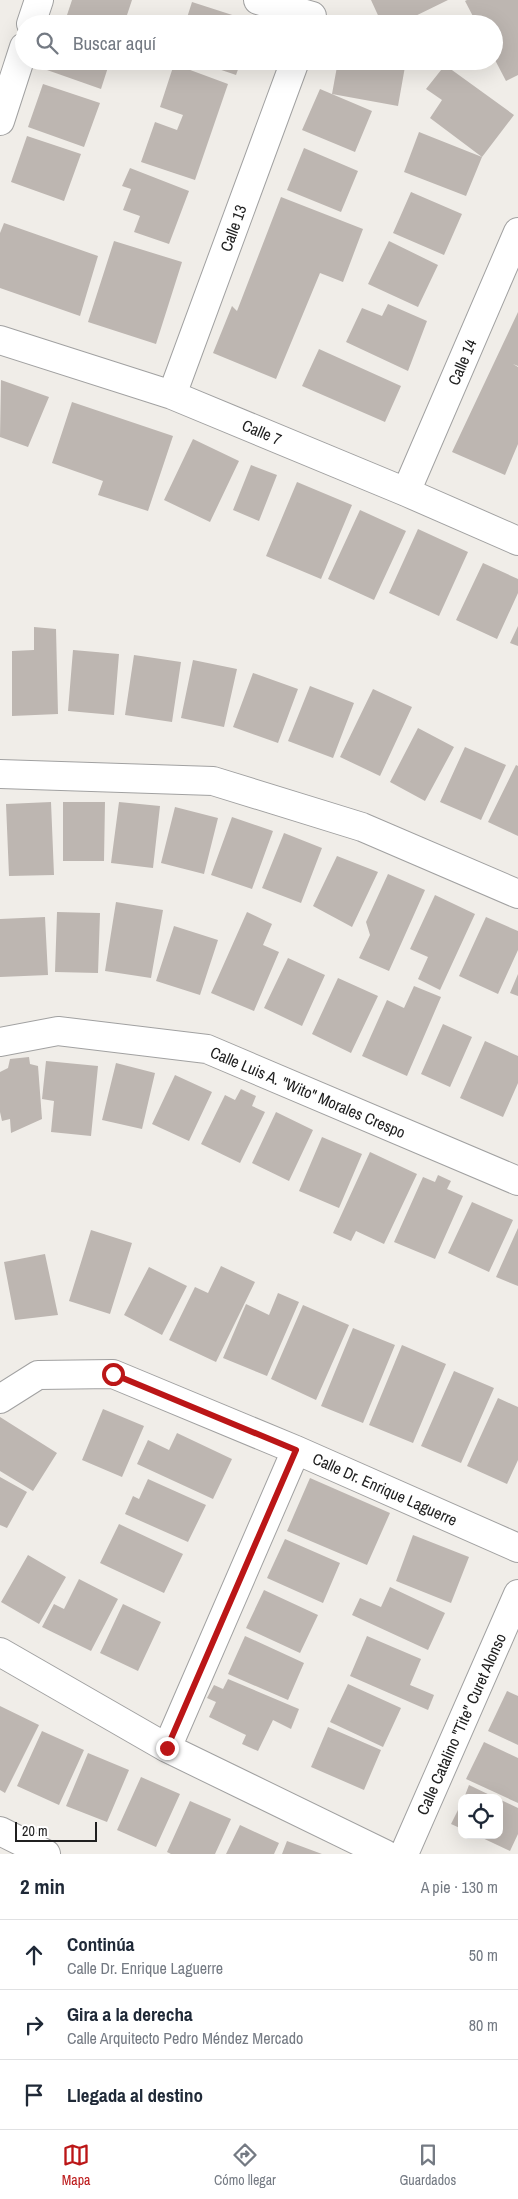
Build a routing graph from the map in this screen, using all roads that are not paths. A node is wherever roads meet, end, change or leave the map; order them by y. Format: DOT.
graph roads {
  1 [pos="39,0"];
  2 [pos="258,0"];
  3 [pos="34,15"];
  4 [pos="309,15"];
  5 [pos="17,70"];
  6 [pos="292,70"];
  7 [pos="0,121"];
  8 [pos="518,232"];
  9 [pos="0,340"];
  10 [pos="172,395"];
  11 [pos="406,492"];
  12 [pos="518,541"];
  13 [pos="0,774"];
  14 [pos="518,894"];
  15 [pos="0,1042"];
  16 [pos="518,1181"];
  17 [pos="0,1400"];
  18 [pos="296,1450"];
  19 [pos="518,1548"];
  20 [pos="518,1594"];
  21 [pos="0,1652"];
  22 [pos="167,1748"];
  23 [pos="0,1831"];
  24 [pos="46,1854"];
  25 [pos="385,1854"];
  26 [pos="404,1854"];
  1 -- 3 [label="street"];
  2 -- 4 [label="street"];
  5 -- 7 [label="street"];
  6 -- 10 [label="street, Calle 13"];
  8 -- 11 [label="street, Calle 14"];
  9 -- 10 [label="street, Calle 7"];
  10 -- 11 [label="street, Calle 7"];
  11 -- 12 [label="street, Calle 7"];
  13 -- 14 [label="street"];
  15 -- 16 [label="street, Calle Luis A. \"Wito\" Morales Crespo"];
  17 -- 18 [label="street, Calle Dr. Enrique Laguerre"];
  18 -- 19 [label="street, Calle Dr. Enrique Laguerre"];
  18 -- 22 [label="street"];
  20 -- 26 [label="street, Calle Catalino \"Tite\" Curet Alonso"];
  21 -- 22 [label="street"];
  22 -- 25 [label="street"];
  23 -- 24 [label="street"];
}
